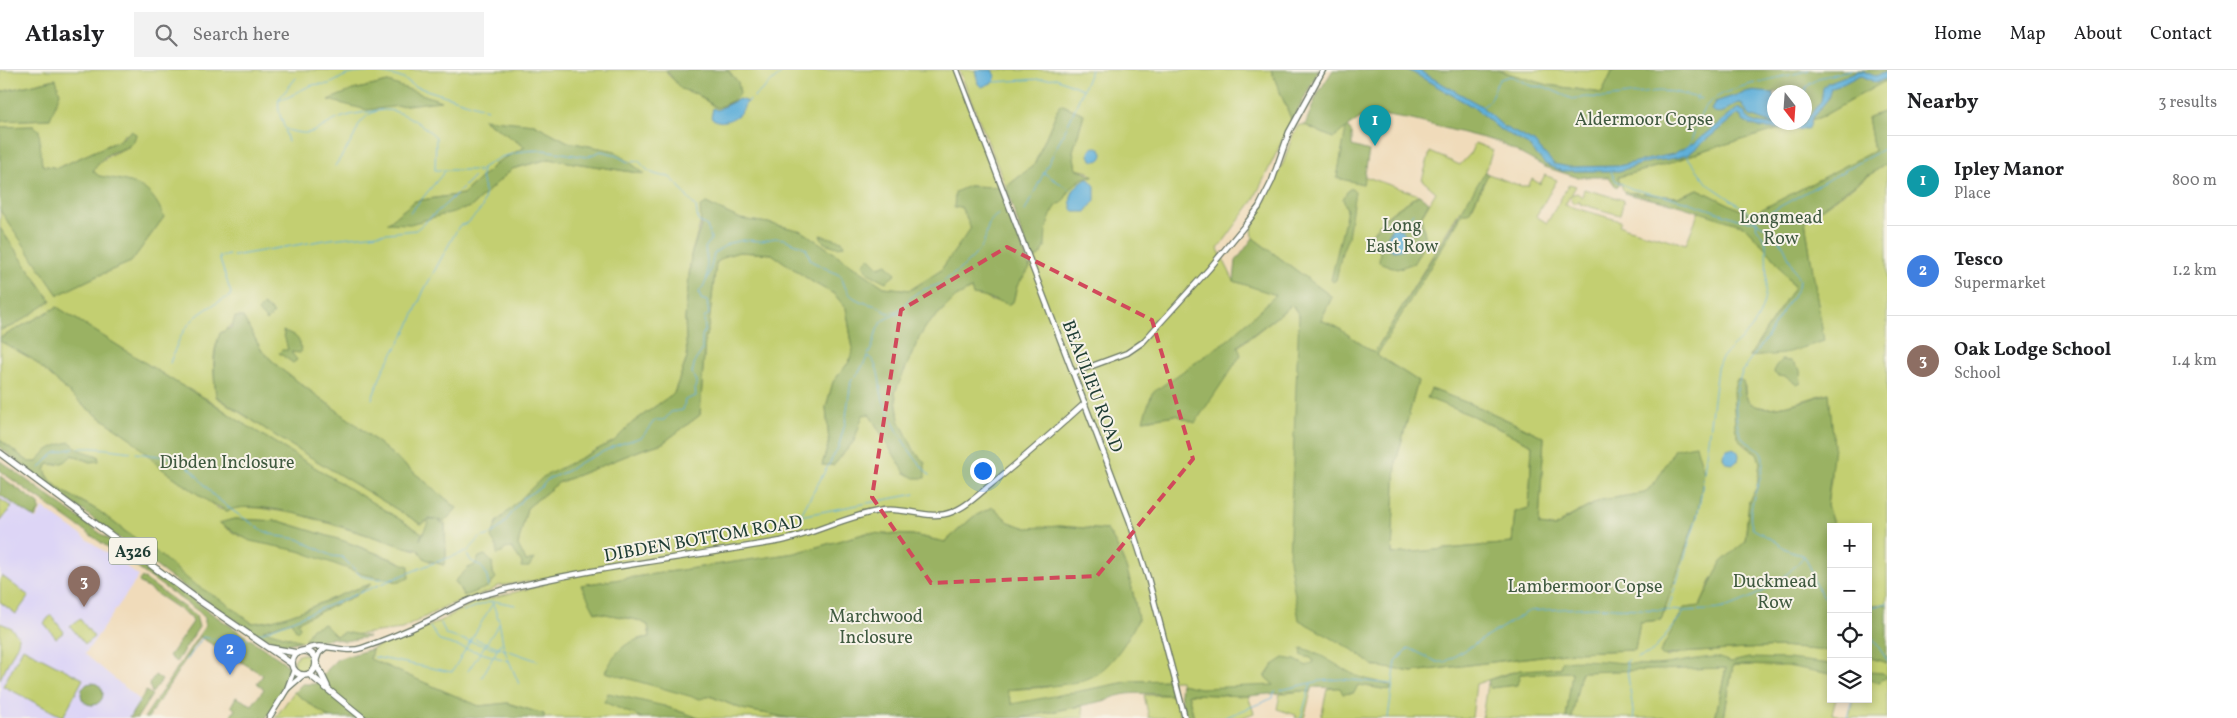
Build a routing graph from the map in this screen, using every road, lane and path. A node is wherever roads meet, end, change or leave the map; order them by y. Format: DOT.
graph roads {
  1 [pos="957,70"];
  2 [pos="1323,70"];
  3 [pos="1073,373"];
  4 [pos="1084,403"];
  5 [pos="0,453"];
  6 [pos="326,647"];
  7 [pos="268,648"];
  8 [pos="300,652"];
  9 [pos="316,662"];
  10 [pos="293,667"];
  11 [pos="306,674"];
  12 [pos="327,688"];
  13 [pos="287,689"];
  14 [pos="269,718"];
  15 [pos="363,718"];
  16 [pos="1185,718"];
  1 -- 3 [label="street, BEAULIEU ROAD"];
  2 -- 3 [label="street"];
  3 -- 4 [label="street, BEAULIEU ROAD"];
  4 -- 6 [label="street, DIBDEN BOTTOM ROAD"];
  4 -- 16 [label="street, BEAULIEU ROAD"];
  5 -- 7 [label="main road, A326"];
  6 -- 8 [label="street, DIBDEN BOTTOM ROAD"];
  6 -- 9 [label="street"];
  7 -- 8 [label="main road, A326"];
  7 -- 10 [label="main road, A326"];
  8 -- 9 [label="main road"];
  8 -- 10 [label="main road"];
  9 -- 11 [label="main road"];
  9 -- 12 [label="main road"];
  10 -- 11 [label="main road"];
  10 -- 13 [label="street"];
  11 -- 12 [label="main road"];
  11 -- 13 [label="street"];
  12 -- 15 [label="main road"];
  13 -- 14 [label="street"];
}
